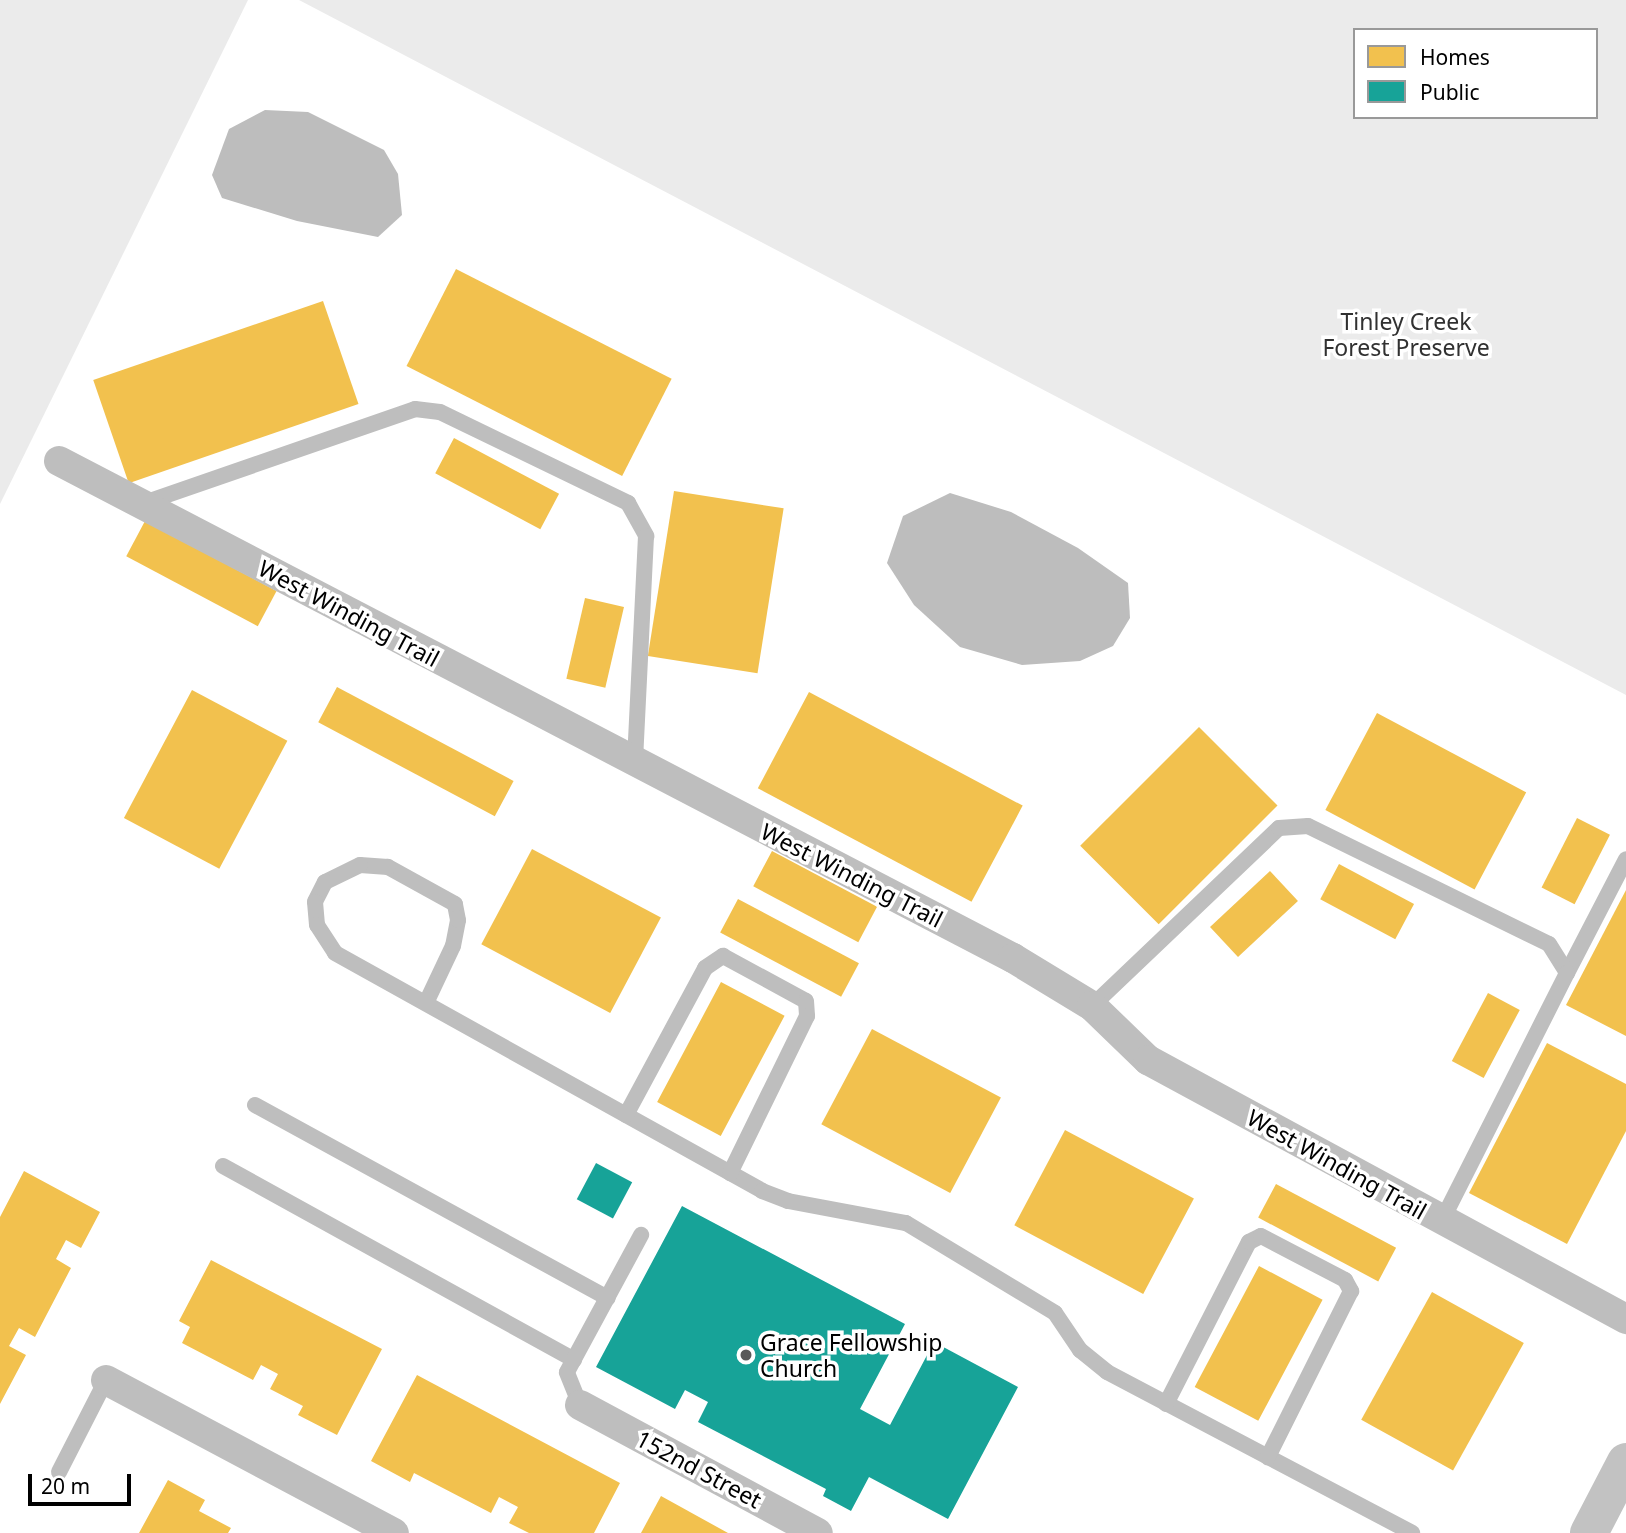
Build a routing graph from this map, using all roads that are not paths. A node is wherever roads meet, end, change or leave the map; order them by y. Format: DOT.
graph roads {
  1 [pos="59,461"];
  2 [pos="141,504"];
  3 [pos="635,761"];
  4 [pos="1626,859"];
  5 [pos="1567,973"];
  6 [pos="426,1003"];
  7 [pos="1092,1006"];
  8 [pos="254,1105"];
  9 [pos="626,1115"];
  10 [pos="223,1166"];
  11 [pos="730,1173"];
  12 [pos="1441,1222"];
  13 [pos="641,1235"];
  14 [pos="607,1297"];
  15 [pos="1626,1319"];
  16 [pos="574,1360"];
  17 [pos="106,1380"];
  18 [pos="1166,1404"];
  19 [pos="580,1405"];
  20 [pos="1268,1457"];
  21 [pos="1626,1462"];
  22 [pos="59,1472"];
  23 [pos="394,1533"];
  24 [pos="818,1533"];
  25 [pos="1412,1533"];
  26 [pos="1589,1533"];
  1 -- 2 [label="street, West Winding Trail"];
  2 -- 3 [label="street, West Winding Trail"];
  2 -- 3 [label="lane"];
  3 -- 7 [label="street, West Winding Trail"];
  4 -- 5 [label="lane"];
  5 -- 7 [label="lane"];
  5 -- 12 [label="lane"];
  6 -- 6 [label="lane"];
  6 -- 9 [label="lane"];
  7 -- 12 [label="street, West Winding Trail"];
  8 -- 14 [label="lane"];
  9 -- 11 [label="lane"];
  9 -- 11 [label="lane"];
  10 -- 16 [label="lane"];
  11 -- 18 [label="lane"];
  12 -- 15 [label="street, West Winding Trail"];
  13 -- 14 [label="lane"];
  14 -- 16 [label="lane"];
  16 -- 19 [label="lane"];
  17 -- 22 [label="lane"];
  17 -- 23 [label="street"];
  18 -- 20 [label="lane"];
  18 -- 20 [label="lane"];
  19 -- 24 [label="street, 152nd Street"];
  20 -- 25 [label="lane"];
  21 -- 26 [label="street"];
}
